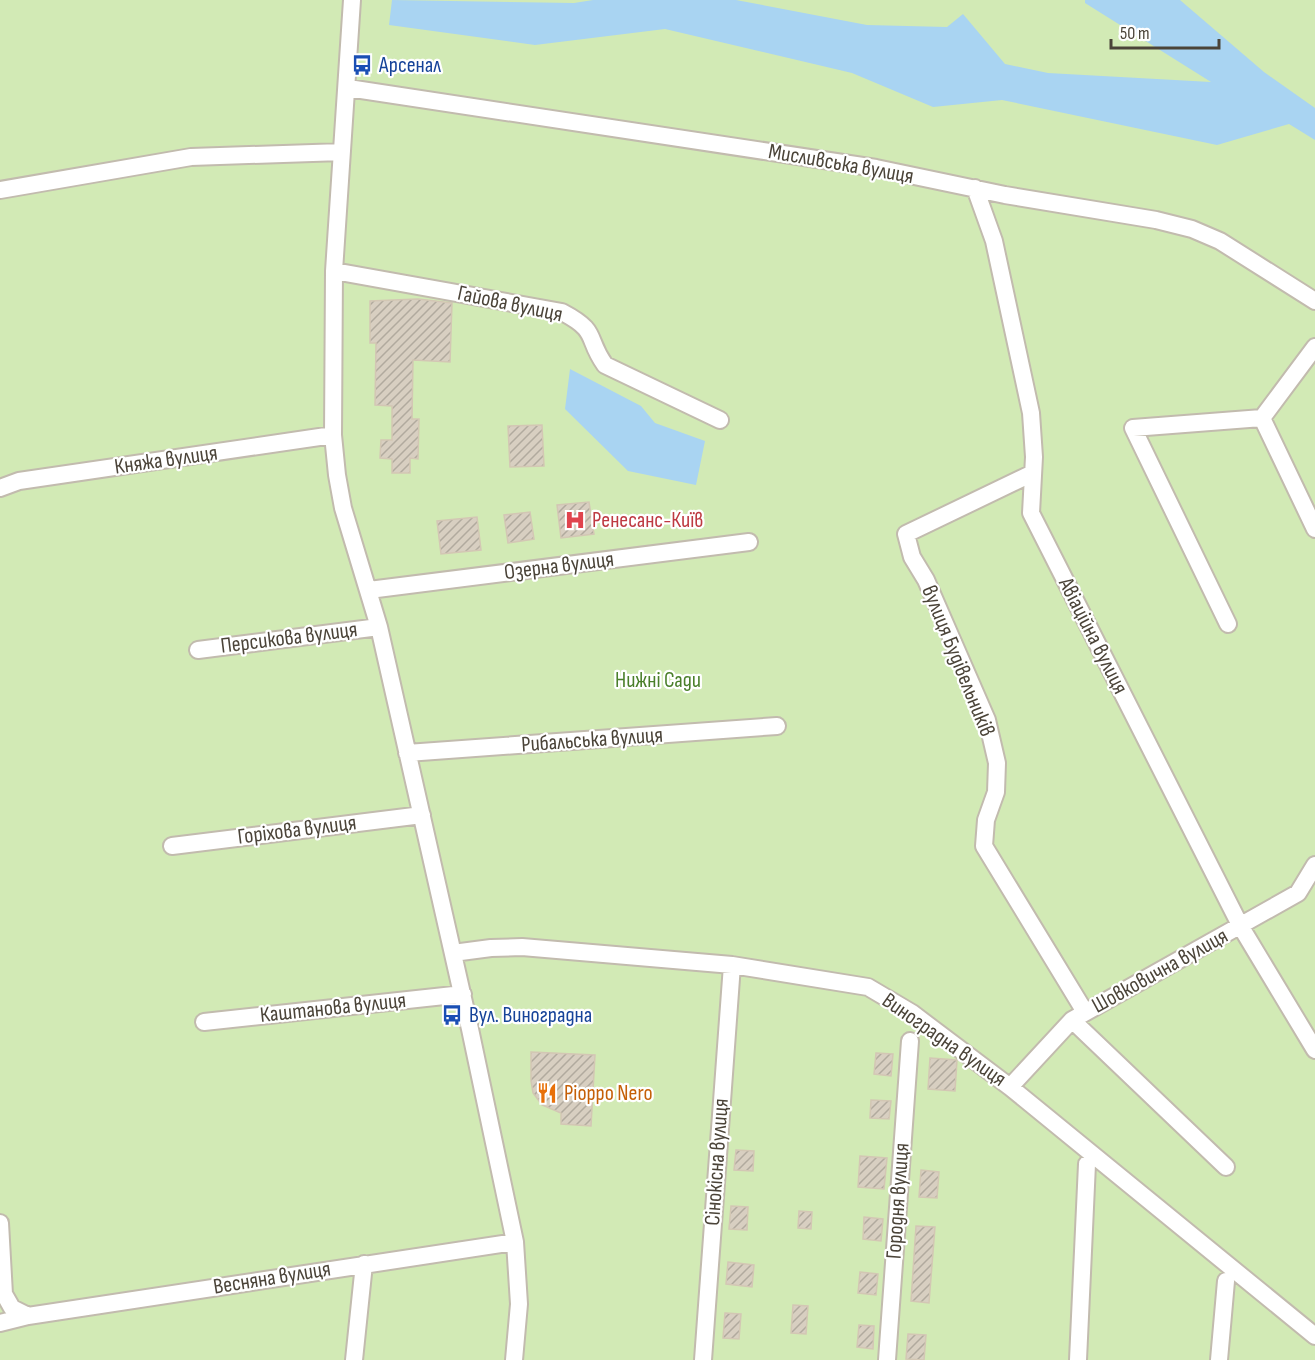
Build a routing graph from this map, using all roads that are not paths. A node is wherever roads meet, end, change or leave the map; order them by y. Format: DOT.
graph roads {
  1 [pos="352,0"];
  2 [pos="348,88"];
  3 [pos="342,152"];
  4 [pos="975,188"];
  5 [pos="0,190"];
  6 [pos="334,271"];
  7 [pos="1315,301"];
  8 [pos="1315,347"];
  9 [pos="1262,418"];
  10 [pos="720,420"];
  11 [pos="333,435"];
  12 [pos="1033,472"];
  13 [pos="0,488"];
  14 [pos="1315,529"];
  15 [pos="749,542"];
  16 [pos="369,590"];
  17 [pos="1228,624"];
  18 [pos="379,627"];
  19 [pos="198,650"];
  20 [pos="777,726"];
  21 [pos="407,753"];
  22 [pos="422,815"];
  23 [pos="172,846"];
  24 [pos="1315,865"];
  25 [pos="1241,927"];
  26 [pos="453,953"];
  27 [pos="732,965"];
  28 [pos="463,994"];
  29 [pos="1078,1016"];
  30 [pos="204,1022"];
  31 [pos="910,1041"];
  32 [pos="1315,1050"];
  33 [pos="1010,1087"];
  34 [pos="1087,1164"];
  35 [pos="1226,1167"];
  36 [pos="0,1223"];
  37 [pos="515,1242"];
  38 [pos="364,1264"];
  39 [pos="1226,1281"];
  40 [pos="28,1316"];
  41 [pos="0,1323"];
  42 [pos="1315,1336"];
  43 [pos="354,1360"];
  44 [pos="514,1360"];
  45 [pos="703,1360"];
  46 [pos="887,1360"];
  47 [pos="1078,1360"];
  48 [pos="1219,1360"];
  1 -- 2 [label="street"];
  2 -- 3 [label="street"];
  2 -- 4 [label="street, Мисливська вулиця"];
  3 -- 5 [label="street"];
  3 -- 6 [label="street"];
  4 -- 7 [label="street, Мисливська вулиця"];
  4 -- 12 [label="street, Авіаційна вулиця"];
  6 -- 10 [label="street, Гайова вулиця"];
  6 -- 11 [label="street"];
  8 -- 9 [label="street"];
  9 -- 14 [label="street"];
  9 -- 17 [label="street"];
  11 -- 13 [label="street, Княжа вулиця"];
  11 -- 16 [label="street"];
  12 -- 25 [label="street, Авіаційна вулиця"];
  12 -- 29 [label="street, вулиця Будівельників"];
  15 -- 16 [label="street, Озерна вулиця"];
  16 -- 18 [label="street"];
  18 -- 19 [label="street, Персикова вулиця"];
  18 -- 21 [label="street"];
  20 -- 21 [label="street, Рибальська вулиця"];
  21 -- 22 [label="street"];
  22 -- 23 [label="street, Горіхова вулиця"];
  22 -- 26 [label="street"];
  24 -- 25 [label="street, Шовковична вулиця"];
  25 -- 29 [label="street, Шовковична вулиця"];
  25 -- 32 [label="street, Авіаційна вулиця"];
  26 -- 27 [label="street, Виноградна вулиця"];
  26 -- 28 [label="street"];
  27 -- 33 [label="street, Виноградна вулиця"];
  27 -- 45 [label="street, Сінокісна вулиця"];
  28 -- 30 [label="street, Каштанова вулиця"];
  28 -- 37 [label="street"];
  29 -- 33 [label="street, Шовковична вулиця"];
  29 -- 35 [label="street"];
  31 -- 46 [label="street, Городня вулиця"];
  33 -- 42 [label="street, Виноградна вулиця"];
  34 -- 47 [label="street"];
  36 -- 40 [label="street"];
  37 -- 38 [label="street, Весняна вулиця"];
  37 -- 44 [label="street"];
  38 -- 40 [label="street, Весняна вулиця"];
  38 -- 43 [label="street"];
  39 -- 48 [label="street"];
  40 -- 41 [label="street, Весняна вулиця"];
}
